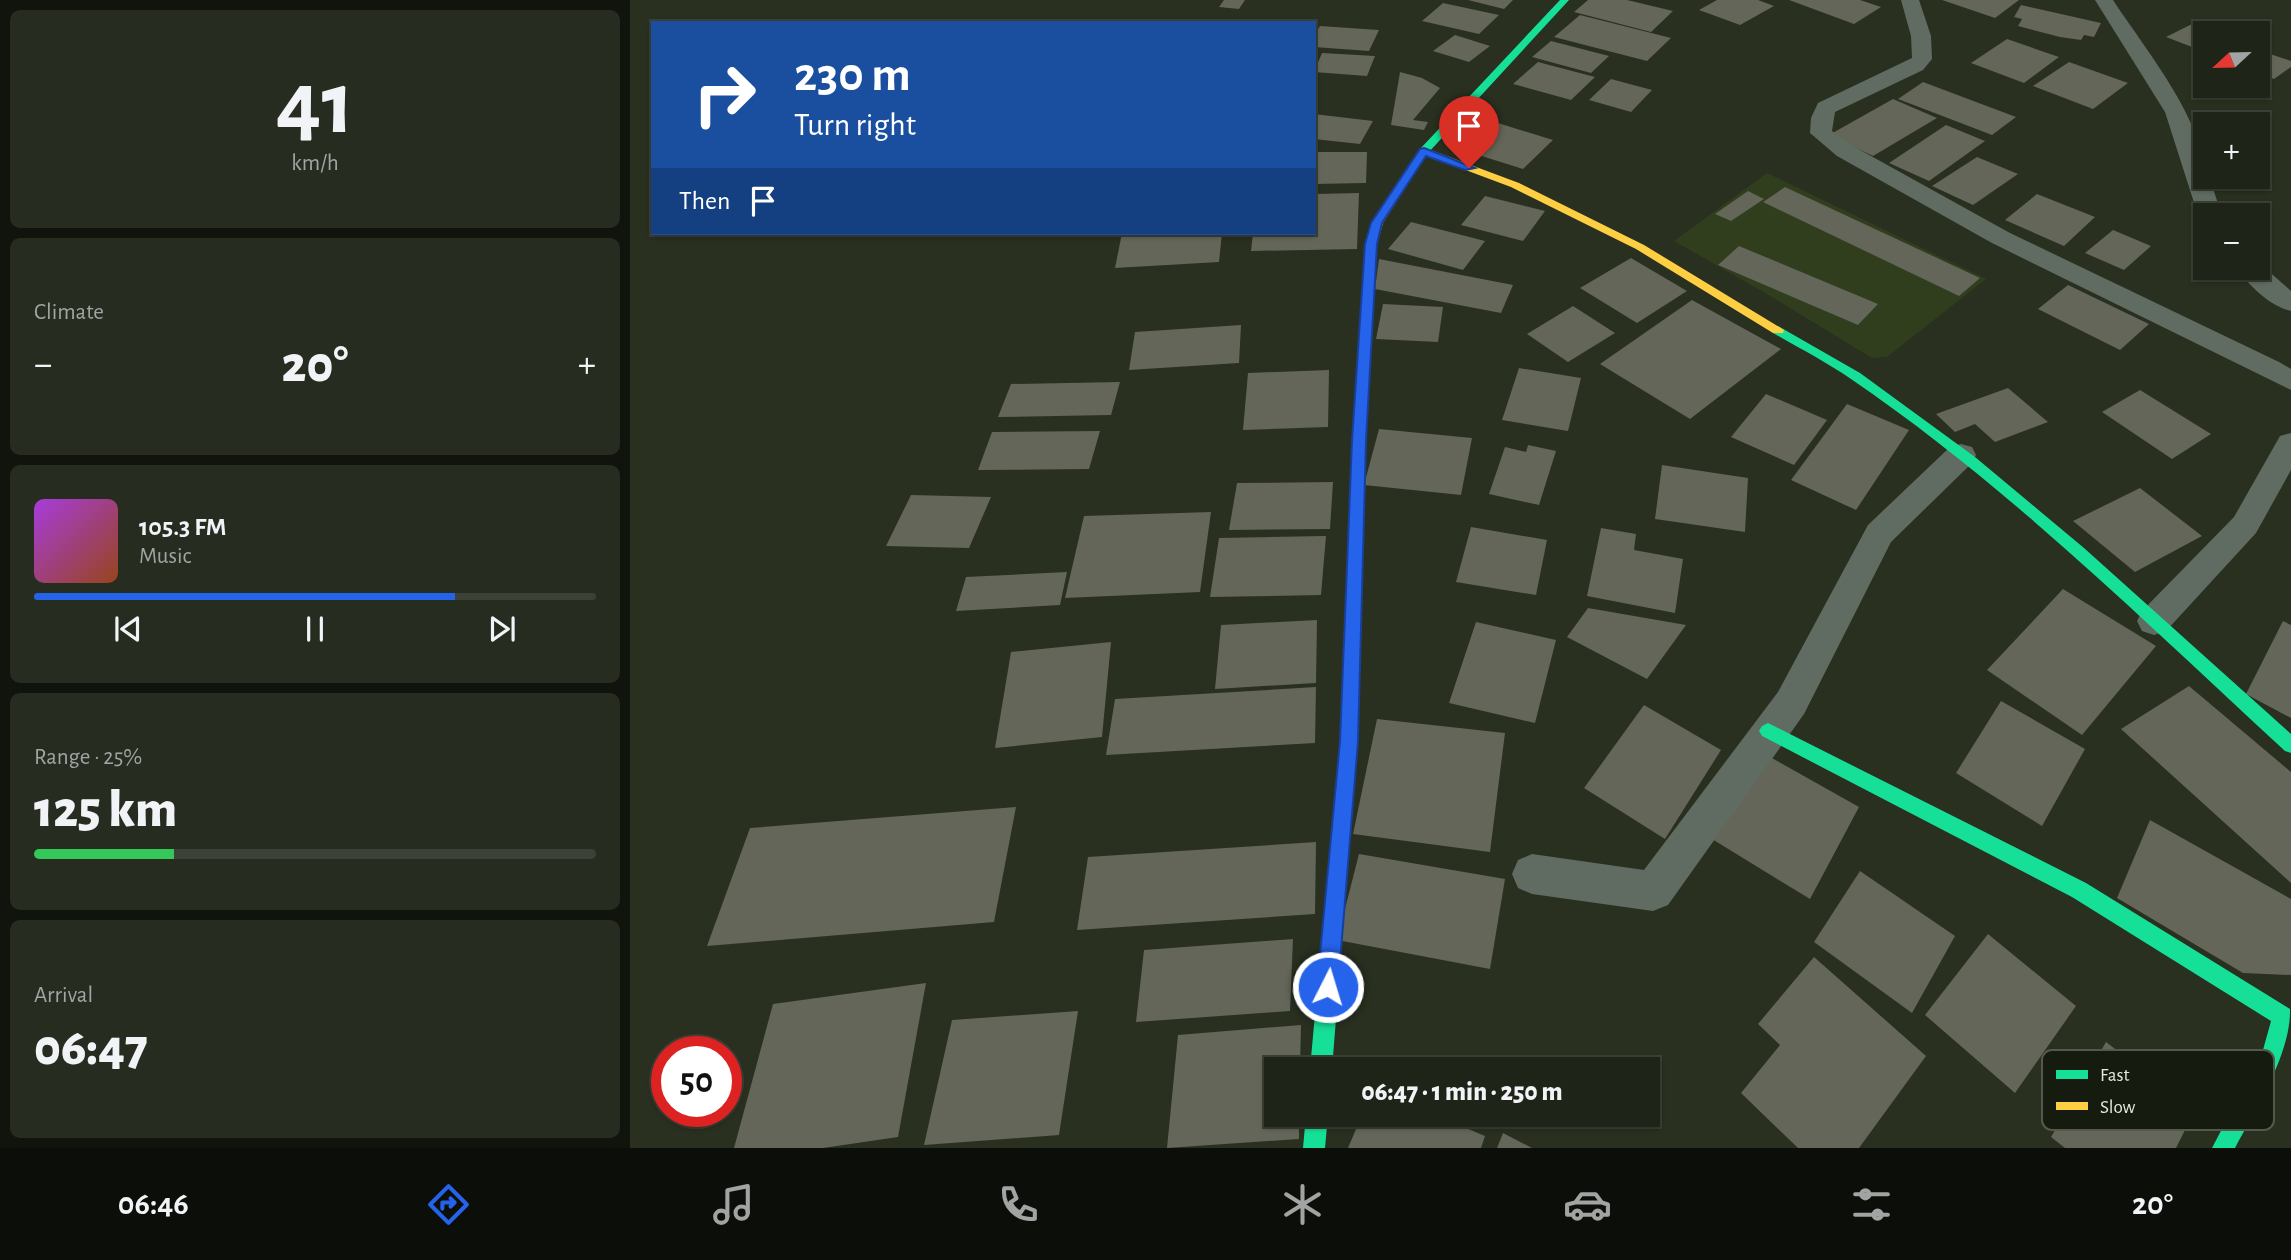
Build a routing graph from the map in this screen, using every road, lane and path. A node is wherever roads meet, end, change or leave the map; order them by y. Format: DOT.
graph roads {
  1 [pos="1549,0"];
  2 [pos="1564,0"];
  3 [pos="1910,0"];
  4 [pos="2104,0"];
  5 [pos="1508,60"];
  6 [pos="1424,151"];
  7 [pos="2206,203"];
  8 [pos="2262,280"];
  9 [pos="2291,303"];
  10 [pos="2291,381"];
  11 [pos="2291,443"];
  12 [pos="1961,455"];
  13 [pos="2154,621"];
  14 [pos="1768,731"];
  15 [pos="2291,745"];
  16 [pos="1532,874"];
  17 [pos="2287,1010"];
  18 [pos="2274,1051"];
  19 [pos="1322,1057"];
  20 [pos="1316,1127"];
  21 [pos="2233,1130"];
  22 [pos="1314,1148"];
  23 [pos="2223,1148"];
  1 -- 5 [label="main road"];
  2 -- 5 [label="main road"];
  3 -- 10 [label="street"];
  4 -- 7 [label="street"];
  5 -- 6 [label="main road"];
  6 -- 12 [label="main road"];
  6 -- 19 [label="main road"];
  8 -- 9 [label="street"];
  11 -- 13 [label="street"];
  12 -- 13 [label="main road"];
  12 -- 14 [label="street"];
  13 -- 15 [label="main road"];
  14 -- 16 [label="street"];
  14 -- 17 [label="main road"];
  17 -- 18 [label="main road"];
  20 -- 22 [label="main road"];
  21 -- 23 [label="main road"];
}
